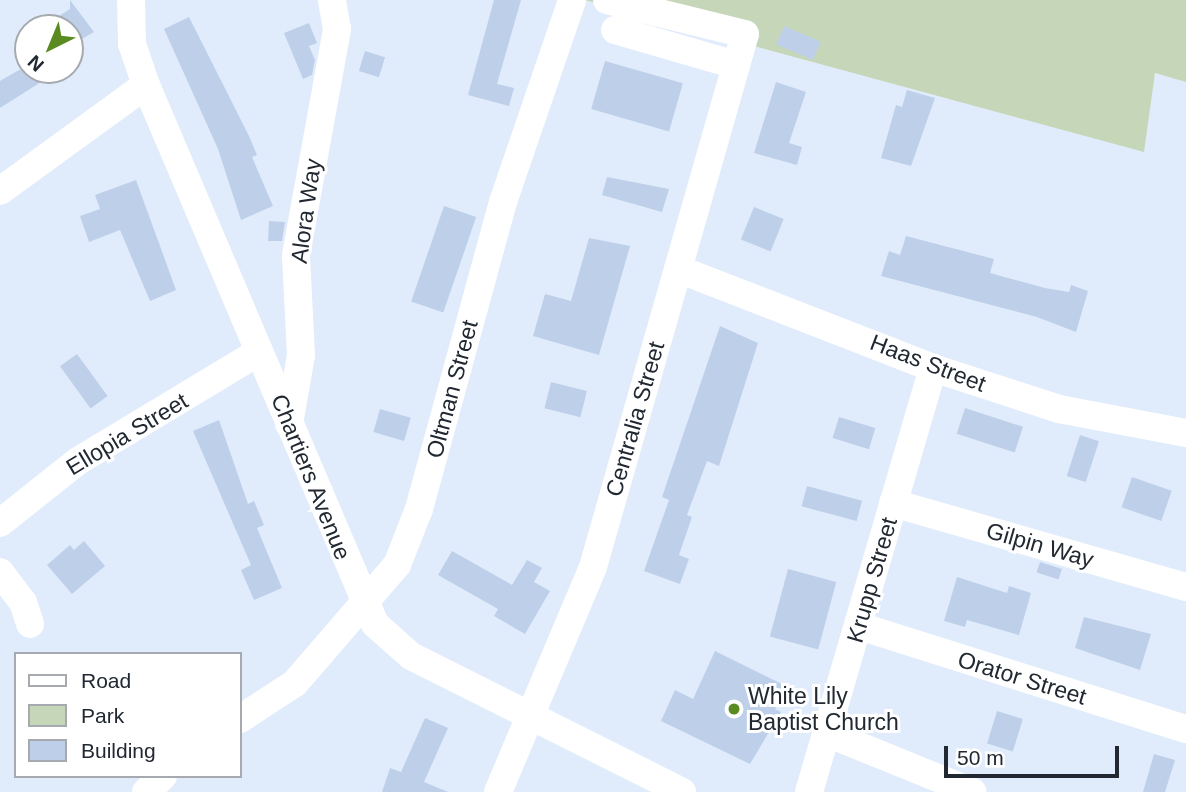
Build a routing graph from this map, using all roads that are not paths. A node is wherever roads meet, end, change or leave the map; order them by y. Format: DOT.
graph roads {
  1 [pos="131,0"];
  2 [pos="331,0"];
  3 [pos="572,0"];
  4 [pos="607,0"];
  5 [pos="615,30"];
  6 [pos="736,65"];
  7 [pos="146,85"];
  8 [pos="0,191"];
  9 [pos="678,270"];
  10 [pos="259,352"];
  11 [pos="933,368"];
  12 [pos="289,424"];
  13 [pos="1186,433"];
  14 [pos="893,503"];
  15 [pos="0,523"];
  16 [pos="0,572"];
  17 [pos="1186,587"];
  18 [pos="363,604"];
  19 [pos="30,624"];
  20 [pos="859,626"];
  21 [pos="530,717"];
  22 [pos="242,718"];
  23 [pos="1186,729"];
  24 [pos="827,733"];
  25 [pos="161,778"];
  26 [pos="146,792"];
  27 [pos="498,792"];
  28 [pos="682,792"];
  29 [pos="808,792"];
  30 [pos="972,792"];
  1 -- 7 [label="street, Chartiers Avenue"];
  2 -- 12 [label="street, Alora Way"];
  3 -- 18 [label="street, Oltman Street"];
  4 -- 6 [label="street, Centralia Street"];
  5 -- 6 [label="street"];
  6 -- 9 [label="street, Centralia Street"];
  7 -- 8 [label="street"];
  7 -- 10 [label="street, Chartiers Avenue"];
  9 -- 11 [label="street, Haas Street"];
  9 -- 21 [label="street, Centralia Street"];
  10 -- 12 [label="street, Chartiers Avenue"];
  10 -- 15 [label="street, Ellopia Street"];
  11 -- 13 [label="street, Haas Street"];
  11 -- 14 [label="street, Krupp Street"];
  12 -- 18 [label="street, Chartiers Avenue"];
  14 -- 17 [label="street, Gilpin Way"];
  14 -- 20 [label="street, Krupp Street"];
  16 -- 19 [label="street"];
  18 -- 21 [label="street, Chartiers Avenue"];
  18 -- 22 [label="street, Oltman Street"];
  20 -- 23 [label="street, Orator Street"];
  20 -- 24 [label="street, Krupp Street"];
  21 -- 27 [label="street, Centralia Street"];
  21 -- 28 [label="street, Chartiers Avenue"];
  24 -- 29 [label="street, Krupp Street"];
  24 -- 30 [label="street"];
  25 -- 26 [label="street"];
}
